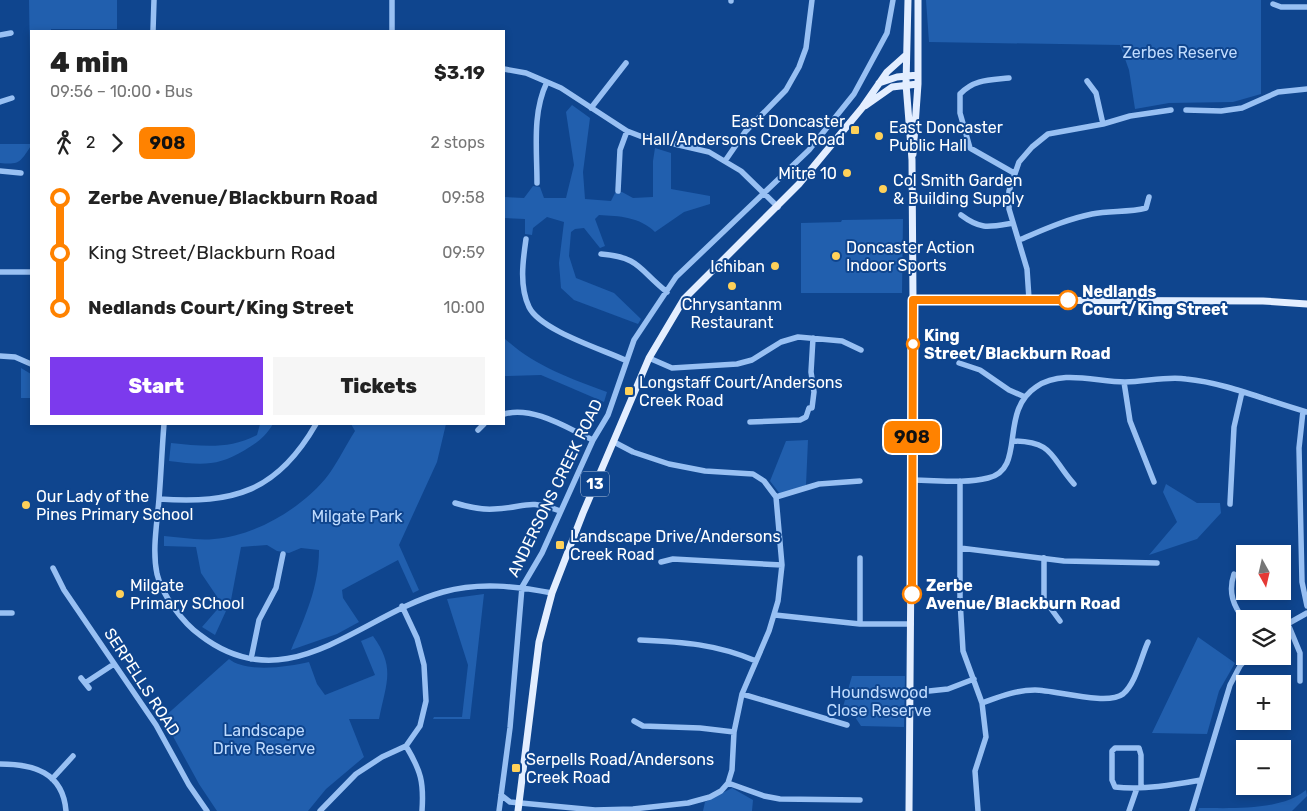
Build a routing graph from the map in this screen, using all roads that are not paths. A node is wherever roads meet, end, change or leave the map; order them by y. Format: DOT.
graph roads {
  1 [pos="154,0"];
  2 [pos="392,0"];
  3 [pos="812,0"];
  4 [pos="893,0"];
  5 [pos="908,0"];
  6 [pos="918,0"];
  7 [pos="1273,4"];
  8 [pos="1307,7"];
  9 [pos="153,30"];
  10 [pos="392,30"];
  11 [pos="12,33"];
  12 [pos="0,35"];
  13 [pos="906,55"];
  14 [pos="626,63"];
  15 [pos="505,69"];
  16 [pos="906,75"];
  17 [pos="918,75"];
  18 [pos="1009,78"];
  19 [pos="1087,81"];
  20 [pos="547,82"];
  21 [pos="878,83"];
  22 [pos="906,84"];
  23 [pos="918,84"];
  24 [pos="1307,89"];
  25 [pos="12,98"];
  26 [pos="0,102"];
  27 [pos="591,108"];
  28 [pos="862,108"];
  29 [pos="1171,110"];
  30 [pos="1186,110"];
  31 [pos="1103,124"];
  32 [pos="627,131"];
  33 [pos="912,160"];
  34 [pos="725,161"];
  35 [pos="0,171"];
  36 [pos="21,172"];
  37 [pos="1014,173"];
  38 [pos="538,183"];
  39 [pos="618,191"];
  40 [pos="765,193"];
  41 [pos="1149,197"];
  42 [pos="778,207"];
  43 [pos="961,215"];
  44 [pos="1013,223"];
  45 [pos="526,239"];
  46 [pos="1019,240"];
  47 [pos="601,254"];
  48 [pos="0,272"];
  49 [pos="30,272"];
  50 [pos="667,292"];
  51 [pos="1029,299"];
  52 [pos="913,300"];
  53 [pos="1307,304"];
  54 [pos="813,338"];
  55 [pos="861,350"];
  56 [pos="0,356"];
  57 [pos="649,358"];
  58 [pos="625,360"];
  59 [pos="959,363"];
  60 [pos="30,364"];
  61 [pos="1124,382"];
  62 [pos="1242,392"];
  63 [pos="1025,397"];
  64 [pos="1305,411"];
  65 [pos="505,414"];
  66 [pos="750,422"];
  67 [pos="164,425"];
  68 [pos="315,425"];
  69 [pos="483,425"];
  70 [pos="478,430"];
  71 [pos="593,440"];
  72 [pos="1012,441"];
  73 [pos="614,442"];
  74 [pos="912,480"];
  75 [pos="860,481"];
  76 [pos="960,481"];
  77 [pos="1154,482"];
  78 [pos="1074,484"];
  79 [pos="776,497"];
  80 [pos="159,499"];
  81 [pos="455,504"];
  82 [pos="1230,504"];
  83 [pos="560,511"];
  84 [pos="960,548"];
  85 [pos="283,554"];
  86 [pos="860,558"];
  87 [pos="1044,558"];
  88 [pos="662,562"];
  89 [pos="1157,563"];
  90 [pos="782,565"];
  91 [pos="53,568"];
  92 [pos="1234,574"];
  93 [pos="522,587"];
  94 [pos="552,593"];
  95 [pos="402,606"];
  96 [pos="1307,606"];
  97 [pos="1239,610"];
  98 [pos="12,612"];
  99 [pos="0,613"];
  100 [pos="1307,613"];
  101 [pos="775,616"];
  102 [pos="1060,621"];
  103 [pos="1291,622"];
  104 [pos="860,624"];
  105 [pos="912,624"];
  106 [pos="1291,637"];
  107 [pos="640,640"];
  108 [pos="1148,642"];
  109 [pos="251,659"];
  110 [pos="756,661"];
  111 [pos="114,664"];
  112 [pos="1241,665"];
  113 [pos="974,679"];
  114 [pos="1300,681"];
  115 [pos="85,683"];
  116 [pos="910,693"];
  117 [pos="742,694"];
  118 [pos="982,703"];
  119 [pos="634,720"];
  120 [pos="847,725"];
  121 [pos="734,732"];
  122 [pos="406,746"];
  123 [pos="73,756"];
  124 [pos="0,764"];
  125 [pos="52,779"];
  126 [pos="1201,780"];
  127 [pos="728,783"];
  128 [pos="1139,788"];
  129 [pos="501,795"];
  130 [pos="860,800"];
  131 [pos="519,802"];
  132 [pos="203,806"];
  133 [pos="323,810"];
  134 [pos="624,810"];
  135 [pos="66,811"];
  136 [pos="198,811"];
  137 [pos="207,811"];
  138 [pos="422,811"];
  139 [pos="499,811"];
  140 [pos="518,811"];
  141 [pos="909,811"];
  142 [pos="978,811"];
  143 [pos="1130,811"];
  144 [pos="1192,811"];
  1 -- 9 [label="street"];
  2 -- 10 [label="street"];
  3 -- 34 [label="street"];
  4 -- 40 [label="street, ANDERSONS CREEK ROAD"];
  5 -- 13 [label="main road"];
  6 -- 17 [label="main road"];
  7 -- 8 [label="street"];
  11 -- 12 [label="street"];
  13 -- 16 [label="main road"];
  13 -- 21 [label="main road, 13"];
  14 -- 27 [label="street"];
  15 -- 20 [label="street"];
  16 -- 17 [label="main road"];
  16 -- 21 [label="main road"];
  16 -- 22 [label="main road"];
  17 -- 23 [label="main road"];
  18 -- 37 [label="street"];
  19 -- 31 [label="street"];
  20 -- 27 [label="street"];
  20 -- 38 [label="street"];
  21 -- 28 [label="main road, ANDERSONS CREEK ROAD / 13"];
  22 -- 23 [label="main road, ANDERSONS CREEK ROAD / 13"];
  22 -- 28 [label="main road, ANDERSONS CREEK ROAD / 13"];
  22 -- 33 [label="main road"];
  23 -- 33 [label="main road"];
  24 -- 30 [label="street"];
  25 -- 26 [label="street"];
  27 -- 32 [label="street"];
  28 -- 42 [label="main road, ANDERSONS CREEK ROAD / 13"];
  29 -- 31 [label="street"];
  31 -- 37 [label="street"];
  32 -- 34 [label="street"];
  32 -- 39 [label="street"];
  33 -- 52 [label="main road"];
  34 -- 40 [label="street"];
  35 -- 36 [label="street"];
  37 -- 44 [label="street"];
  40 -- 42 [label="street"];
  40 -- 50 [label="street, ANDERSONS CREEK ROAD"];
  41 -- 46 [label="street"];
  42 -- 57 [label="main road, ANDERSONS CREEK ROAD / 13"];
  43 -- 44 [label="street"];
  44 -- 46 [label="street"];
  45 -- 58 [label="street"];
  46 -- 51 [label="street"];
  47 -- 50 [label="street"];
  48 -- 49 [label="street"];
  50 -- 58 [label="street, ANDERSONS CREEK ROAD"];
  51 -- 52 [label="main road"];
  51 -- 53 [label="main road"];
  52 -- 74 [label="main road"];
  54 -- 55 [label="street"];
  54 -- 57 [label="street"];
  54 -- 66 [label="street"];
  56 -- 60 [label="street"];
  57 -- 73 [label="main road, ANDERSONS CREEK ROAD / 13"];
  58 -- 71 [label="street, ANDERSONS CREEK ROAD"];
  59 -- 63 [label="street"];
  61 -- 62 [label="street"];
  61 -- 63 [label="street"];
  61 -- 77 [label="street"];
  62 -- 64 [label="street"];
  62 -- 82 [label="street"];
  63 -- 72 [label="street"];
  64 -- 96 [label="street"];
  65 -- 71 [label="street"];
  67 -- 80 [label="street"];
  68 -- 80 [label="street"];
  69 -- 70 [label="street"];
  71 -- 83 [label="street, ANDERSONS CREEK ROAD"];
  72 -- 76 [label="street"];
  72 -- 78 [label="street"];
  73 -- 79 [label="street"];
  73 -- 94 [label="main road, ANDERSONS CREEK ROAD / 13"];
  74 -- 76 [label="street"];
  74 -- 105 [label="main road"];
  75 -- 79 [label="street"];
  76 -- 84 [label="street"];
  79 -- 90 [label="street"];
  80 -- 109 [label="street"];
  81 -- 83 [label="street"];
  83 -- 93 [label="street, ANDERSONS CREEK ROAD"];
  84 -- 87 [label="street"];
  84 -- 113 [label="street"];
  85 -- 109 [label="street"];
  86 -- 104 [label="street"];
  87 -- 89 [label="street"];
  87 -- 102 [label="street"];
  88 -- 90 [label="street"];
  90 -- 101 [label="street"];
  91 -- 111 [label="street, SERPELLS ROAD"];
  92 -- 97 [label="street"];
  93 -- 94 [label="street"];
  93 -- 95 [label="street"];
  93 -- 129 [label="street, ANDERSONS CREEK ROAD"];
  94 -- 131 [label="main road, ANDERSONS CREEK ROAD / 13"];
  95 -- 109 [label="street"];
  95 -- 122 [label="street"];
  98 -- 99 [label="street"];
  100 -- 103 [label="street"];
  101 -- 104 [label="street"];
  101 -- 110 [label="street"];
  104 -- 105 [label="street"];
  105 -- 116 [label="main road"];
  106 -- 114 [label="street"];
  107 -- 110 [label="street"];
  108 -- 118 [label="street"];
  110 -- 117 [label="street"];
  111 -- 115 [label="street"];
  111 -- 132 [label="street, SERPELLS ROAD"];
  112 -- 126 [label="street"];
  113 -- 116 [label="street"];
  113 -- 118 [label="street"];
  116 -- 141 [label="main road"];
  117 -- 120 [label="street"];
  117 -- 121 [label="street"];
  118 -- 142 [label="street"];
  119 -- 121 [label="street"];
  121 -- 127 [label="street"];
  122 -- 133 [label="street"];
  122 -- 138 [label="street"];
  123 -- 125 [label="street"];
  124 -- 125 [label="street"];
  125 -- 135 [label="street"];
  126 -- 128 [label="street"];
  126 -- 144 [label="street"];
  127 -- 130 [label="street"];
  127 -- 134 [label="street"];
  128 -- 128 [label="street"];
  128 -- 143 [label="street"];
  129 -- 131 [label="street"];
  129 -- 139 [label="street, ANDERSONS CREEK ROAD"];
  131 -- 134 [label="street"];
  131 -- 140 [label="main road, ANDERSONS CREEK ROAD / 13"];
  132 -- 136 [label="street"];
  132 -- 137 [label="street, SERPELLS ROAD"];
}
